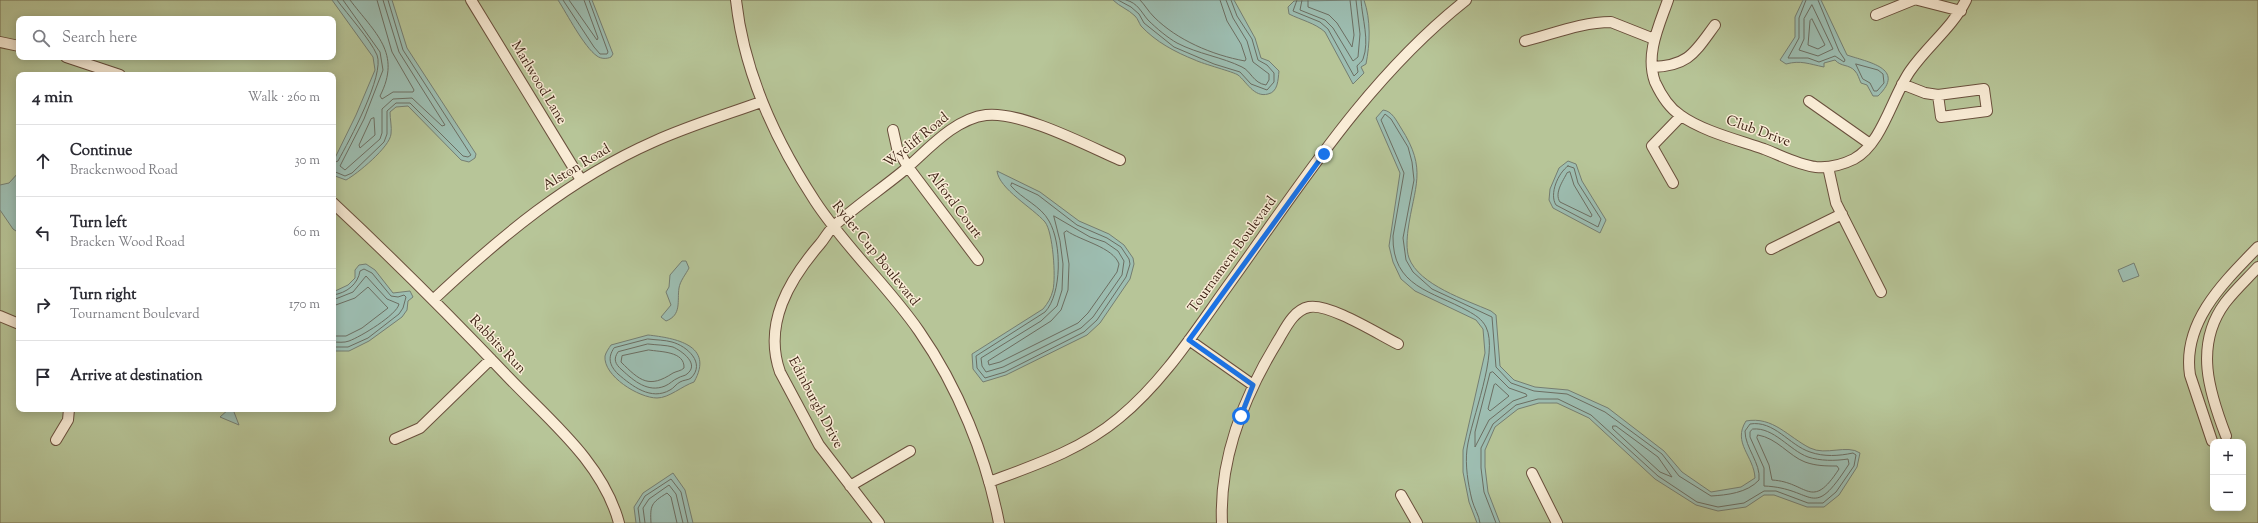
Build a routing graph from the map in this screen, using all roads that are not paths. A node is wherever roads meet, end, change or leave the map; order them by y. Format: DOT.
graph roads {
  1 [pos="471,0"];
  2 [pos="736,0"];
  3 [pos="1466,0"];
  4 [pos="1668,0"];
  5 [pos="1913,0"];
  6 [pos="1918,0"];
  7 [pos="1966,0"];
  8 [pos="1961,11"];
  9 [pos="1876,15"];
  10 [pos="1715,25"];
  11 [pos="1654,39"];
  12 [pos="1525,41"];
  13 [pos="0,42"];
  14 [pos="16,45"];
  15 [pos="75,60"];
  16 [pos="1652,67"];
  17 [pos="111,72"];
  18 [pos="1902,84"];
  19 [pos="1938,95"];
  20 [pos="1809,101"];
  21 [pos="761,102"];
  22 [pos="1681,116"];
  23 [pos="893,130"];
  24 [pos="1870,144"];
  25 [pos="1120,160"];
  26 [pos="908,167"];
  27 [pos="1828,167"];
  28 [pos="581,180"];
  29 [pos="1673,183"];
  30 [pos="336,206"];
  31 [pos="1842,214"];
  32 [pos="834,226"];
  33 [pos="2258,247"];
  34 [pos="1771,249"];
  35 [pos="978,260"];
  36 [pos="2258,267"];
  37 [pos="1881,292"];
  38 [pos="433,300"];
  39 [pos="0,316"];
  40 [pos="16,323"];
  41 [pos="1189,340"];
  42 [pos="1398,344"];
  43 [pos="490,359"];
  44 [pos="1253,385"];
  45 [pos="69,412"];
  46 [pos="2226,436"];
  47 [pos="395,439"];
  48 [pos="2211,439"];
  49 [pos="56,440"];
  50 [pos="910,451"];
  51 [pos="1532,473"];
  52 [pos="989,482"];
  53 [pos="850,486"];
  54 [pos="1401,495"];
  55 [pos="619,523"];
  56 [pos="879,523"];
  57 [pos="999,523"];
  58 [pos="1222,523"];
  59 [pos="1417,523"];
  60 [pos="1557,523"];
  1 -- 28 [label="street, Marlwood Lane"];
  2 -- 21 [label="street, Ryder Cup Boulevard"];
  3 -- 41 [label="street, Tournament Boulevard"];
  4 -- 11 [label="street, Club Drive"];
  5 -- 9 [label="street"];
  6 -- 8 [label="street"];
  7 -- 8 [label="street, Club Drive"];
  8 -- 18 [label="street, Club Drive"];
  10 -- 16 [label="street"];
  11 -- 12 [label="street"];
  11 -- 16 [label="street, Club Drive"];
  13 -- 14 [label="street"];
  15 -- 17 [label="street"];
  16 -- 22 [label="street, Club Drive"];
  18 -- 19 [label="street"];
  18 -- 24 [label="street, Club Drive"];
  19 -- 19 [label="street"];
  20 -- 24 [label="street"];
  21 -- 28 [label="street, Alston Road"];
  21 -- 32 [label="street, Ryder Cup Boulevard"];
  22 -- 27 [label="street, Club Drive"];
  22 -- 29 [label="street"];
  23 -- 26 [label="street, Alford Court"];
  24 -- 27 [label="street, Club Drive"];
  25 -- 26 [label="street, Wycliff Road"];
  26 -- 32 [label="street, Wycliff Road"];
  26 -- 35 [label="street, Alford Court"];
  27 -- 31 [label="street"];
  28 -- 38 [label="street, Alston Road"];
  30 -- 38 [label="street, Rabbits Run"];
  31 -- 34 [label="street"];
  31 -- 37 [label="street"];
  32 -- 52 [label="street, Ryder Cup Boulevard"];
  32 -- 53 [label="street, Edinburgh Drive"];
  33 -- 48 [label="street"];
  36 -- 46 [label="street"];
  38 -- 43 [label="street, Rabbits Run"];
  39 -- 40 [label="street"];
  41 -- 44 [label="street"];
  41 -- 52 [label="street, Tournament Boulevard"];
  42 -- 44 [label="street"];
  43 -- 47 [label="street"];
  43 -- 55 [label="street, Rabbits Run"];
  44 -- 58 [label="street"];
  45 -- 49 [label="street"];
  50 -- 53 [label="street"];
  51 -- 60 [label="street"];
  52 -- 57 [label="street, Ryder Cup Boulevard"];
  53 -- 56 [label="street, Edinburgh Drive"];
  54 -- 59 [label="street"];
}
